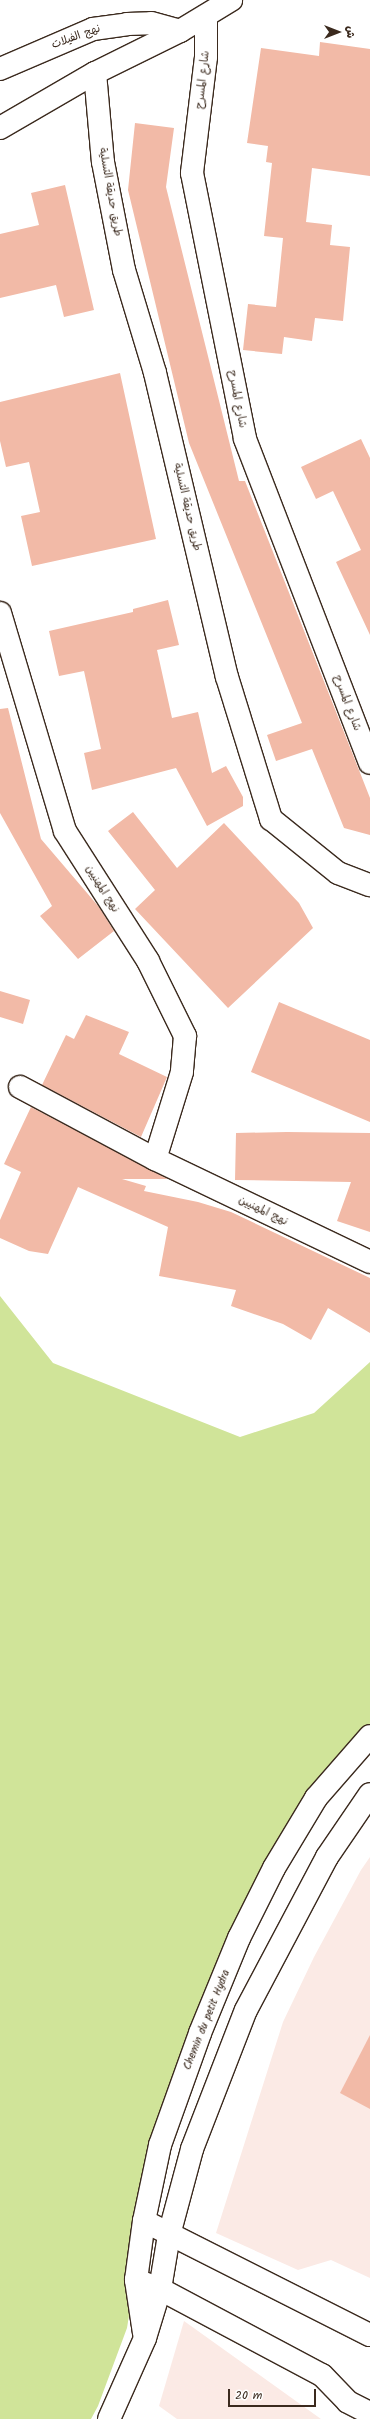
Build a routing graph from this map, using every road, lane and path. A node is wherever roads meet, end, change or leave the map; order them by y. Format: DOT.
graph roads {
  1 [pos="231,0"];
  2 [pos="206,16"];
  3 [pos="180,31"];
  4 [pos="0,69"];
  5 [pos="95,73"];
  6 [pos="0,128"];
  7 [pos="0,613"];
  8 [pos="370,763"];
  9 [pos="370,885"];
  10 [pos="20,1088"];
  11 [pos="155,1159"];
  12 [pos="370,1262"];
  13 [pos="370,1736"];
  14 [pos="370,1794"];
  15 [pos="144,2221"];
  16 [pos="169,2235"];
  17 [pos="136,2280"];
  18 [pos="160,2289"];
  19 [pos="370,2335"];
  20 [pos="145,2338"];
  21 [pos="370,2413"];
  22 [pos="109,2419"];
  1 -- 2 [label="street"];
  2 -- 3 [label="street"];
  2 -- 8 [label="street, شارع المسرح"];
  3 -- 4 [label="street, نهج الفيلات"];
  3 -- 5 [label="street"];
  5 -- 6 [label="street"];
  5 -- 9 [label="street, طريق حديقة التسلية"];
  7 -- 11 [label="street, نهج المهنيين"];
  10 -- 11 [label="street, نهج المهنيين"];
  11 -- 12 [label="street, نهج المهنيين"];
  13 -- 15 [label="street, Chemin du petit Hydra"];
  14 -- 16 [label="street"];
  15 -- 16 [label="street"];
  15 -- 17 [label="street, Chemin du petit Hydra"];
  16 -- 18 [label="street"];
  16 -- 19 [label="street"];
  17 -- 18 [label="street"];
  17 -- 20 [label="street, Chemin du petit Hydra"];
  18 -- 20 [label="street"];
  18 -- 21 [label="street"];
  20 -- 22 [label="street"];
}
